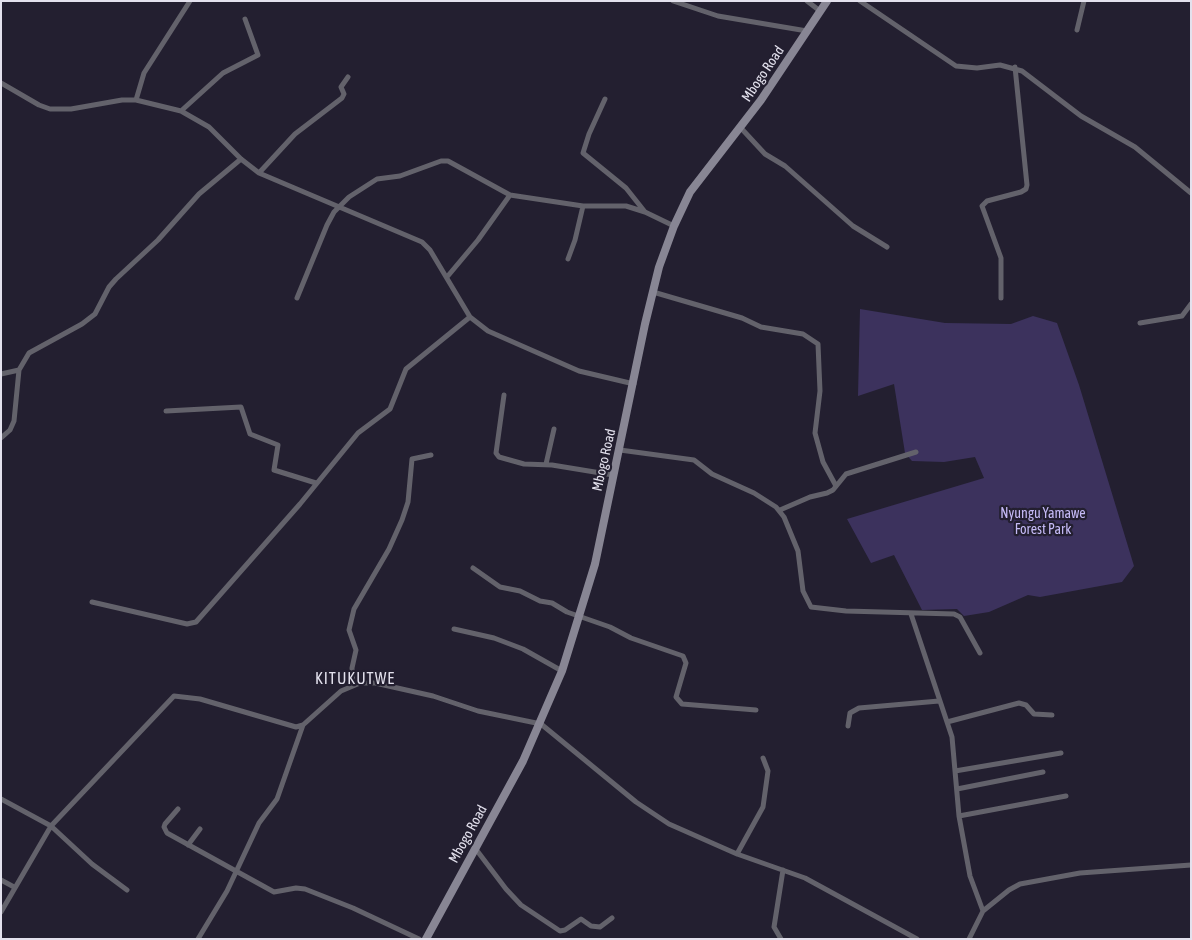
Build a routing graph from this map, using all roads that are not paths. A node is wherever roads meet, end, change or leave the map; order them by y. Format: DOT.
graph roads {
  1 [pos="190,1"];
  2 [pos="673,1"];
  3 [pos="806,1"];
  4 [pos="827,1"];
  5 [pos="860,1"];
  6 [pos="1084,1"];
  7 [pos="820,11"];
  8 [pos="245,20"];
  9 [pos="1077,30"];
  10 [pos="807,31"];
  11 [pos="1015,67"];
  12 [pos="348,77"];
  13 [pos="1,83"];
  14 [pos="605,99"];
  15 [pos="136,100"];
  16 [pos="181,111"];
  17 [pos="740,127"];
  18 [pos="241,159"];
  19 [pos="259,173"];
  20 [pos="1191,193"];
  21 [pos="510,195"];
  22 [pos="583,206"];
  23 [pos="338,208"];
  24 [pos="645,212"];
  25 [pos="674,226"];
  26 [pos="887,247"];
  27 [pos="568,259"];
  28 [pos="447,277"];
  29 [pos="653,292"];
  30 [pos="297,298"];
  31 [pos="1001,298"];
  32 [pos="1191,304"];
  33 [pos="470,317"];
  34 [pos="1140,323"];
  35 [pos="19,370"];
  36 [pos="1,374"];
  37 [pos="634,384"];
  38 [pos="504,395"];
  39 [pos="166,411"];
  40 [pos="554,429"];
  41 [pos="1,438"];
  42 [pos="620,450"];
  43 [pos="916,452"];
  44 [pos="431,455"];
  45 [pos="546,464"];
  46 [pos="613,475"];
  47 [pos="316,483"];
  48 [pos="836,486"];
  49 [pos="780,510"];
  50 [pos="473,568"];
  51 [pos="92,602"];
  52 [pos="911,614"];
  53 [pos="580,616"];
  54 [pos="454,628"];
  55 [pos="980,653"];
  56 [pos="562,671"];
  57 [pos="353,686"];
  58 [pos="939,701"];
  59 [pos="756,710"];
  60 [pos="1052,715"];
  61 [pos="947,722"];
  62 [pos="541,724"];
  63 [pos="303,725"];
  64 [pos="848,726"];
  65 [pos="1060,753"];
  66 [pos="763,758"];
  67 [pos="955,772"];
  68 [pos="1043,772"];
  69 [pos="957,789"];
  70 [pos="1066,796"];
  71 [pos="1,799"];
  72 [pos="178,809"];
  73 [pos="959,816"];
  74 [pos="51,826"];
  75 [pos="200,828"];
  76 [pos="188,845"];
  77 [pos="475,848"];
  78 [pos="737,854"];
  79 [pos="1191,865"];
  80 [pos="237,870"];
  81 [pos="783,870"];
  82 [pos="1,880"];
  83 [pos="14,887"];
  84 [pos="127,890"];
  85 [pos="983,911"];
  86 [pos="1,912"];
  87 [pos="612,918"];
  88 [pos="198,939"];
  89 [pos="419,939"];
  90 [pos="426,939"];
  91 [pos="781,939"];
  92 [pos="917,939"];
  93 [pos="969,939"];
  1 -- 15 [label="street"];
  2 -- 10 [label="street"];
  3 -- 7 [label="street"];
  4 -- 7 [label="main road, Mbogo Road"];
  5 -- 11 [label="street"];
  6 -- 9 [label="street"];
  7 -- 10 [label="main road, Mbogo Road"];
  8 -- 16 [label="street"];
  10 -- 17 [label="main road, Mbogo Road"];
  11 -- 20 [label="street"];
  11 -- 31 [label="street"];
  12 -- 19 [label="street"];
  13 -- 15 [label="street"];
  14 -- 24 [label="street"];
  15 -- 16 [label="street"];
  16 -- 18 [label="street"];
  17 -- 25 [label="main road, Mbogo Road"];
  17 -- 26 [label="street"];
  18 -- 19 [label="street"];
  18 -- 35 [label="street"];
  19 -- 23 [label="street"];
  21 -- 22 [label="street"];
  21 -- 23 [label="street"];
  21 -- 28 [label="street"];
  22 -- 24 [label="street"];
  22 -- 27 [label="street"];
  23 -- 28 [label="street"];
  23 -- 30 [label="street"];
  24 -- 25 [label="street"];
  25 -- 29 [label="main road, Mbogo Road"];
  28 -- 33 [label="street"];
  29 -- 37 [label="main road, Mbogo Road"];
  29 -- 48 [label="street"];
  32 -- 34 [label="street"];
  33 -- 37 [label="street"];
  33 -- 47 [label="street"];
  35 -- 36 [label="street"];
  35 -- 41 [label="street"];
  37 -- 42 [label="main road, Mbogo Road"];
  38 -- 45 [label="street"];
  39 -- 47 [label="street"];
  40 -- 45 [label="street"];
  42 -- 46 [label="main road, Mbogo Road"];
  42 -- 49 [label="street"];
  43 -- 48 [label="street"];
  44 -- 57 [label="street"];
  45 -- 46 [label="street"];
  46 -- 53 [label="main road, Mbogo Road"];
  47 -- 51 [label="street"];
  48 -- 49 [label="street"];
  49 -- 52 [label="street"];
  50 -- 53 [label="street"];
  52 -- 55 [label="street"];
  52 -- 58 [label="street"];
  53 -- 56 [label="main road, Mbogo Road"];
  53 -- 59 [label="street"];
  54 -- 56 [label="street"];
  56 -- 62 [label="main road, Mbogo Road"];
  57 -- 62 [label="street"];
  57 -- 63 [label="street"];
  58 -- 61 [label="street"];
  58 -- 64 [label="street"];
  60 -- 61 [label="street"];
  61 -- 67 [label="street"];
  62 -- 77 [label="main road, Mbogo Road"];
  62 -- 78 [label="street"];
  63 -- 74 [label="street"];
  63 -- 80 [label="street"];
  65 -- 67 [label="street"];
  66 -- 78 [label="street"];
  67 -- 69 [label="street"];
  68 -- 69 [label="street"];
  69 -- 73 [label="street"];
  70 -- 73 [label="street"];
  71 -- 74 [label="street"];
  72 -- 76 [label="street"];
  73 -- 85 [label="street"];
  74 -- 83 [label="street"];
  74 -- 84 [label="street"];
  75 -- 76 [label="street"];
  76 -- 80 [label="street"];
  77 -- 87 [label="street"];
  77 -- 90 [label="main road, Mbogo Road"];
  78 -- 81 [label="street"];
  79 -- 85 [label="street"];
  80 -- 88 [label="street"];
  80 -- 89 [label="street"];
  81 -- 91 [label="street"];
  81 -- 92 [label="street"];
  82 -- 83 [label="street"];
  83 -- 86 [label="street"];
  85 -- 93 [label="street"];
}
